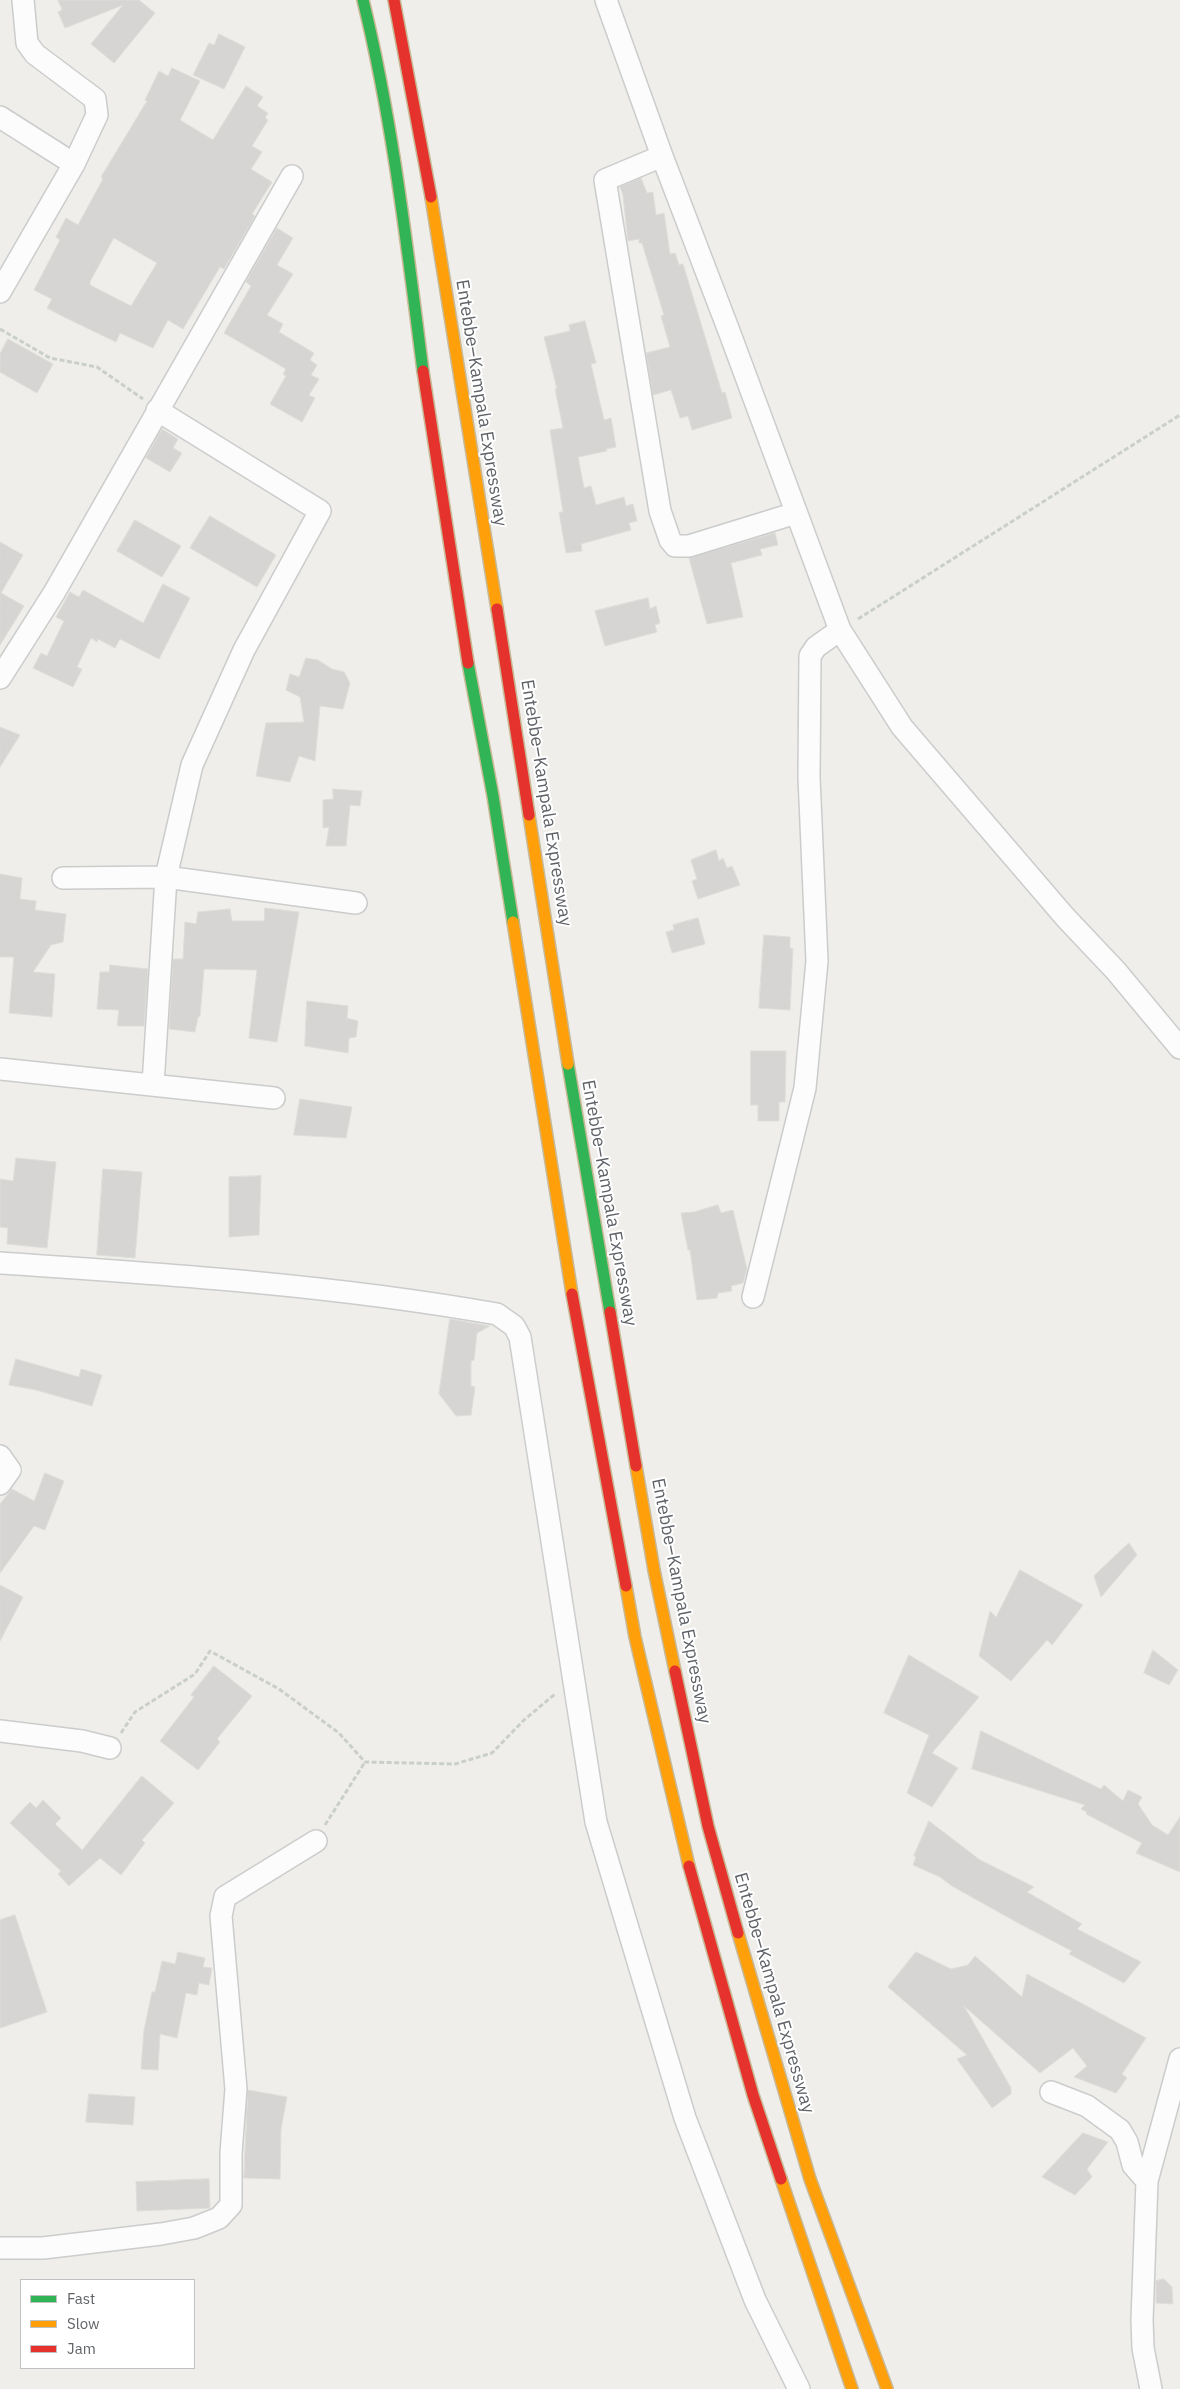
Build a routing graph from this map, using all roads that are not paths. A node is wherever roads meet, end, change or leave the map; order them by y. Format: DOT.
graph roads {
  1 [pos="23,0"];
  2 [pos="363,0"];
  3 [pos="394,0"];
  4 [pos="606,0"];
  5 [pos="0,117"];
  6 [pos="662,156"];
  7 [pos="74,164"];
  8 [pos="292,176"];
  9 [pos="0,292"];
  10 [pos="157,410"];
  11 [pos="796,513"];
  12 [pos="840,630"];
  13 [pos="0,678"];
  14 [pos="166,877"];
  15 [pos="63,878"];
  16 [pos="356,903"];
  17 [pos="1180,1048"];
  18 [pos="0,1069"];
  19 [pos="153,1084"];
  20 [pos="274,1098"];
  21 [pos="0,1263"];
  22 [pos="753,1297"];
  23 [pos="0,1456"];
  24 [pos="0,1484"];
  25 [pos="0,1731"];
  26 [pos="110,1748"];
  27 [pos="316,1841"];
  28 [pos="1180,2059"];
  29 [pos="1051,2092"];
  30 [pos="1148,2181"];
  31 [pos="0,2248"];
  32 [pos="799,2389"];
  33 [pos="852,2389"];
  34 [pos="886,2389"];
  35 [pos="1151,2389"];
  1 -- 7 [label="street"];
  2 -- 33 [label="highway"];
  3 -- 34 [label="highway, Entebbe–Kampala Expressway"];
  4 -- 6 [label="street"];
  5 -- 7 [label="street"];
  6 -- 11 [label="street"];
  6 -- 11 [label="street"];
  7 -- 9 [label="street"];
  8 -- 10 [label="street"];
  10 -- 13 [label="street"];
  10 -- 14 [label="street"];
  11 -- 12 [label="street"];
  12 -- 17 [label="street"];
  12 -- 22 [label="street"];
  14 -- 15 [label="street"];
  14 -- 16 [label="street"];
  14 -- 19 [label="street"];
  18 -- 19 [label="street"];
  19 -- 20 [label="street"];
  21 -- 32 [label="street"];
  23 -- 24 [label="street"];
  25 -- 26 [label="street"];
  27 -- 31 [label="street"];
  28 -- 30 [label="street"];
  29 -- 30 [label="street"];
  30 -- 35 [label="street"];
}
